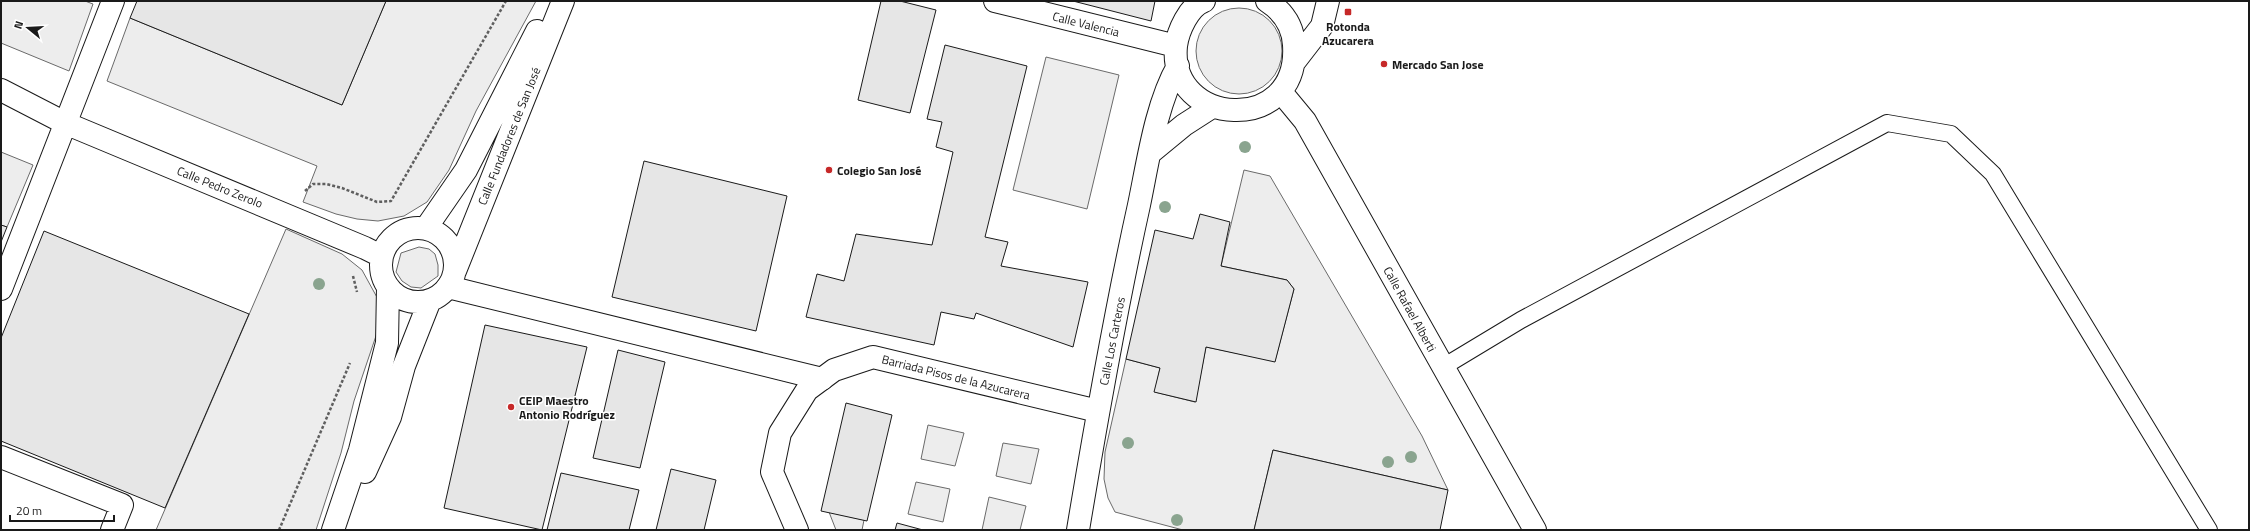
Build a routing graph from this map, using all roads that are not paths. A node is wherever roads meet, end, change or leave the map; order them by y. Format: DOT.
graph roads {
  1 [pos="113,1"];
  2 [pos="552,1"];
  3 [pos="563,1"];
  4 [pos="995,1"];
  5 [pos="1202,1"];
  6 [pos="1267,1"];
  7 [pos="1328,1"];
  8 [pos="1177,56"];
  9 [pos="1295,61"];
  10 [pos="1,90"];
  11 [pos="1281,92"];
  12 [pos="1,102"];
  13 [pos="1212,107"];
  14 [pos="62,122"];
  15 [pos="1150,154"];
  16 [pos="426,228"];
  17 [pos="381,256"];
  18 [pos="451,279"];
  19 [pos="388,287"];
  20 [pos="1,289"];
  21 [pos="430,300"];
  22 [pos="1443,367"];
  23 [pos="822,379"];
  24 [pos="1098,411"];
  25 [pos="1,457"];
  26 [pos="112,530"];
  27 [pos="333,530"];
  28 [pos="339,530"];
  29 [pos="797,530"];
  30 [pos="1078,530"];
  31 [pos="1535,530"];
  32 [pos="2209,530"];
  1 -- 14 [label="street"];
  2 -- 16 [label="street, Calle Fundadores de San José"];
  3 -- 18 [label="street, Calle Fundadores de San José"];
  4 -- 8 [label="street, Calle Valencia"];
  5 -- 8 [label="street, Calle Los Carteros"];
  6 -- 9 [label="street"];
  7 -- 9 [label="street"];
  8 -- 13 [label="street"];
  8 -- 15 [label="street, Calle Los Carteros"];
  9 -- 11 [label="street"];
  10 -- 14 [label="street, Calle Pedro Zerolo"];
  11 -- 13 [label="street"];
  11 -- 22 [label="street, Calle Rafael Alberti"];
  12 -- 14 [label="street, Calle Pedro Zerolo"];
  13 -- 15 [label="street"];
  14 -- 17 [label="street, Calle Pedro Zerolo"];
  14 -- 20 [label="street"];
  15 -- 24 [label="street, Calle Los Carteros"];
  16 -- 17 [label="street"];
  16 -- 18 [label="street"];
  17 -- 19 [label="street"];
  18 -- 21 [label="street"];
  18 -- 23 [label="street"];
  19 -- 21 [label="street"];
  19 -- 27 [label="street"];
  21 -- 28 [label="street"];
  22 -- 31 [label="street, Calle Rafael Alberti"];
  22 -- 32 [label="lane"];
  23 -- 24 [label="street, Barriada Pisos de la Azucarera"];
  23 -- 29 [label="street, Barriada Pisos de la Azucarera"];
  24 -- 30 [label="street, Calle Los Carteros"];
  25 -- 26 [label="street"];
}
